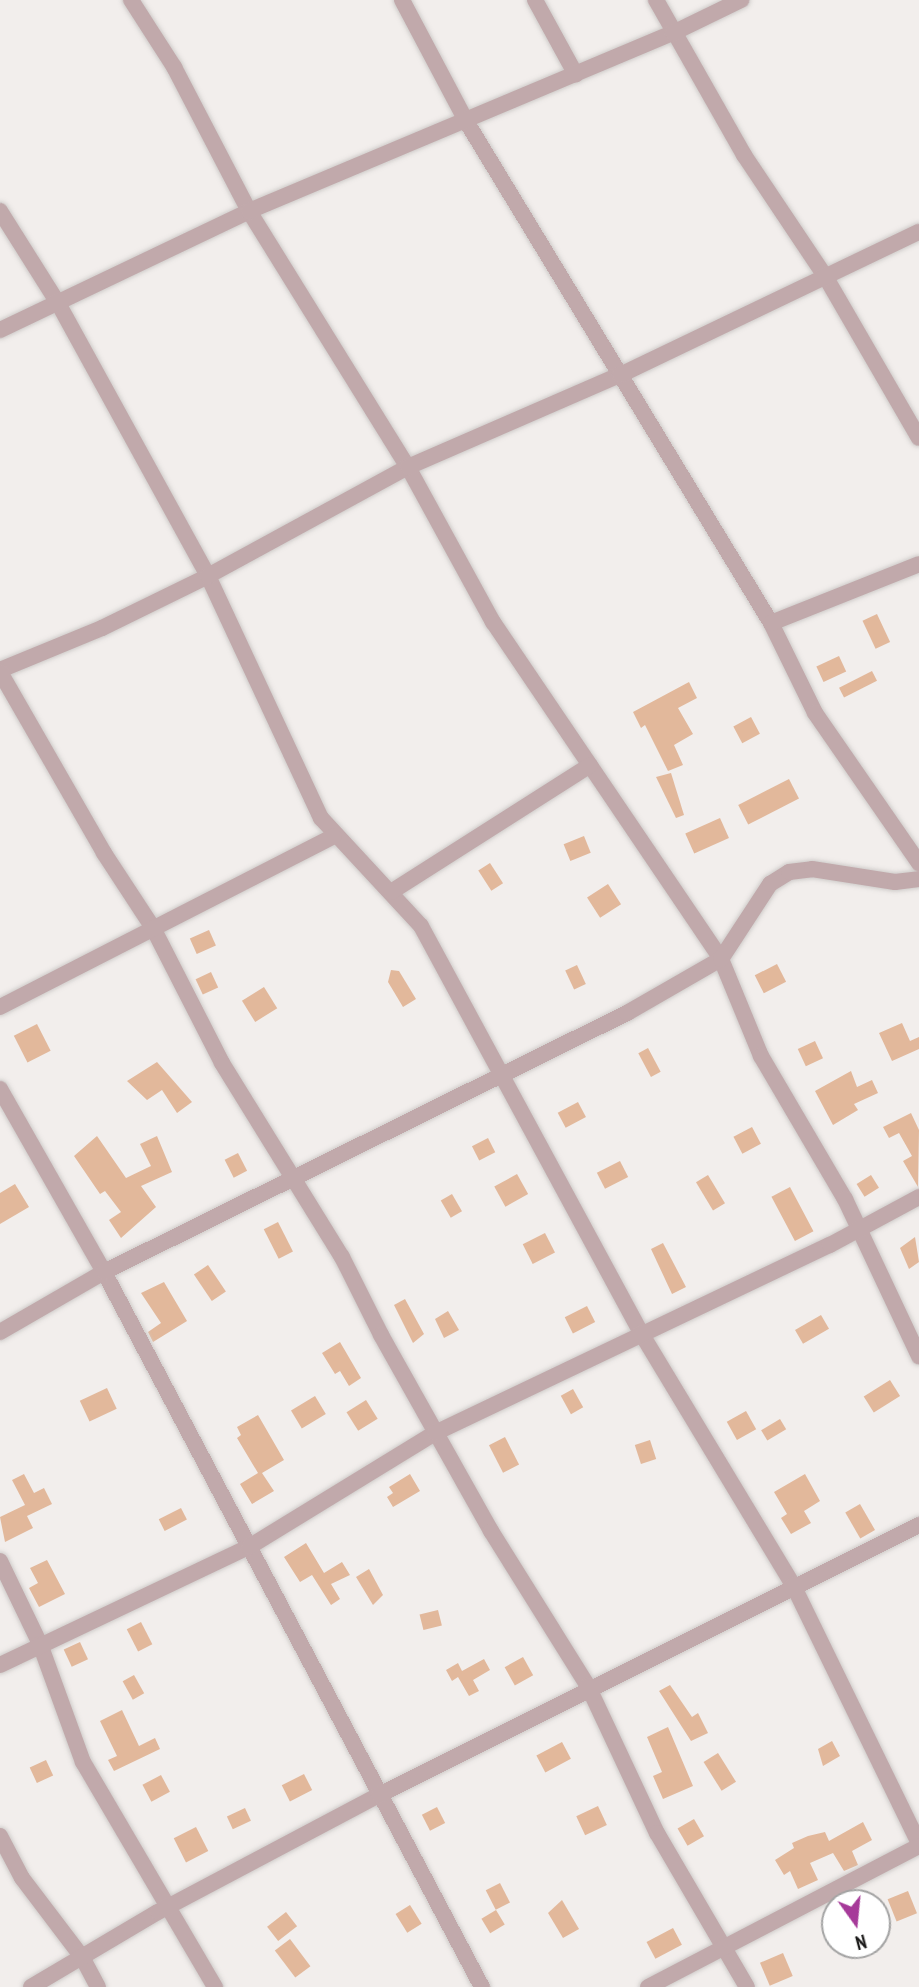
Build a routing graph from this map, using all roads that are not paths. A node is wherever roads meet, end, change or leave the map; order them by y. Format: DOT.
graph roads {
  1 [pos="131,0"];
  2 [pos="402,0"];
  3 [pos="535,0"];
  4 [pos="656,0"];
  5 [pos="741,0"];
  6 [pos="673,33"];
  7 [pos="576,75"];
  8 [pos="466,121"];
  9 [pos="0,211"];
  10 [pos="249,211"];
  11 [pos="919,232"];
  12 [pos="825,276"];
  13 [pos="58,303"];
  14 [pos="0,330"];
  15 [pos="620,376"];
  16 [pos="919,438"];
  17 [pos="408,467"];
  18 [pos="919,564"];
  19 [pos="208,576"];
  20 [pos="771,623"];
  21 [pos="0,671"];
  22 [pos="590,765"];
  23 [pos="334,836"];
  24 [pos="919,863"];
  25 [pos="919,879"];
  26 [pos="391,892"];
  27 [pos="153,928"];
  28 [pos="721,959"];
  29 [pos="0,1007"];
  30 [pos="501,1075"];
  31 [pos="0,1089"];
  32 [pos="298,1179"];
  33 [pos="919,1197"];
  34 [pos="859,1228"];
  35 [pos="104,1272"];
  36 [pos="0,1332"];
  37 [pos="642,1333"];
  38 [pos="919,1356"];
  39 [pos="435,1433"];
  40 [pos="919,1525"];
  41 [pos="249,1547"];
  42 [pos="0,1561"];
  43 [pos="793,1585"];
  44 [pos="40,1644"];
  45 [pos="0,1665"];
  46 [pos="588,1686"];
  47 [pos="379,1795"];
  48 [pos="0,1836"];
  49 [pos="919,1845"];
  50 [pos="169,1906"];
  51 [pos="723,1947"];
  52 [pos="82,1957"];
  53 [pos="31,1987"];
  54 [pos="98,1987"];
  55 [pos="215,1987"];
  56 [pos="482,1987"];
  57 [pos="648,1987"];
  58 [pos="747,1987"];
  1 -- 10 [label="street"];
  2 -- 8 [label="street"];
  3 -- 7 [label="street"];
  4 -- 6 [label="street"];
  5 -- 6 [label="street"];
  6 -- 7 [label="street"];
  6 -- 12 [label="street"];
  7 -- 8 [label="street"];
  8 -- 10 [label="street"];
  8 -- 15 [label="street"];
  9 -- 13 [label="street"];
  10 -- 13 [label="street"];
  10 -- 17 [label="street"];
  11 -- 12 [label="street"];
  12 -- 15 [label="street"];
  12 -- 16 [label="street"];
  13 -- 14 [label="street"];
  13 -- 19 [label="street"];
  15 -- 17 [label="street"];
  15 -- 20 [label="street"];
  17 -- 19 [label="street"];
  17 -- 22 [label="street"];
  18 -- 20 [label="street"];
  19 -- 21 [label="street"];
  19 -- 23 [label="street"];
  20 -- 24 [label="street"];
  21 -- 27 [label="street"];
  22 -- 26 [label="street"];
  22 -- 28 [label="street"];
  23 -- 26 [label="street"];
  23 -- 27 [label="street"];
  25 -- 28 [label="street"];
  26 -- 30 [label="street"];
  27 -- 29 [label="street"];
  27 -- 32 [label="street"];
  28 -- 30 [label="street"];
  28 -- 34 [label="street"];
  30 -- 32 [label="street"];
  30 -- 37 [label="street"];
  31 -- 35 [label="street"];
  32 -- 35 [label="street"];
  32 -- 39 [label="street"];
  33 -- 34 [label="street"];
  34 -- 37 [label="street"];
  34 -- 38 [label="street"];
  35 -- 36 [label="street"];
  35 -- 41 [label="street"];
  37 -- 39 [label="street"];
  37 -- 43 [label="street"];
  39 -- 41 [label="street"];
  39 -- 46 [label="street"];
  40 -- 43 [label="street"];
  41 -- 44 [label="street"];
  41 -- 47 [label="street"];
  42 -- 44 [label="street"];
  43 -- 46 [label="street"];
  43 -- 49 [label="street"];
  44 -- 45 [label="street"];
  44 -- 50 [label="street"];
  46 -- 47 [label="street"];
  46 -- 51 [label="street"];
  47 -- 50 [label="street"];
  47 -- 56 [label="street"];
  48 -- 52 [label="street"];
  49 -- 51 [label="street"];
  50 -- 52 [label="street"];
  50 -- 55 [label="street"];
  51 -- 57 [label="street"];
  51 -- 58 [label="street"];
  52 -- 53 [label="street"];
  52 -- 54 [label="street"];
}
